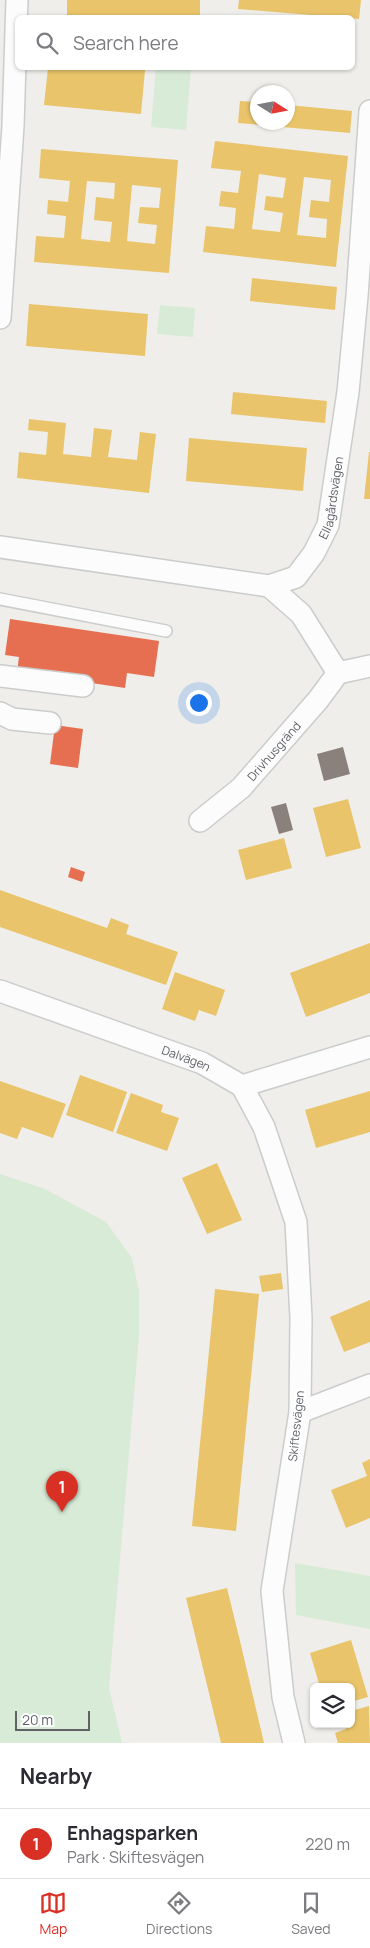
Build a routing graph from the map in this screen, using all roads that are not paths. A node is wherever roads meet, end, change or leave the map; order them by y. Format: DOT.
graph roads {
  1 [pos="17,0"];
  2 [pos="17,15"];
  3 [pos="15,63"];
  4 [pos="370,111"];
  5 [pos="0,318"];
  6 [pos="0,548"];
  7 [pos="268,586"];
  8 [pos="0,600"];
  9 [pos="166,631"];
  10 [pos="370,666"];
  11 [pos="338,673"];
  12 [pos="0,676"];
  13 [pos="83,686"];
  14 [pos="0,713"];
  15 [pos="50,723"];
  16 [pos="200,821"];
  17 [pos="0,991"];
  18 [pos="370,1047"];
  19 [pos="242,1086"];
  20 [pos="370,1385"];
  21 [pos="300,1412"];
  22 [pos="294,1743"];
  1 -- 2 [label="street"];
  3 -- 5 [label="street"];
  4 -- 7 [label="street, Ellagårdsvägen"];
  6 -- 7 [label="street, Ellagårdsvägen"];
  7 -- 11 [label="street"];
  8 -- 9 [label="lane"];
  10 -- 11 [label="street"];
  11 -- 16 [label="street, Drivhusgränd"];
  12 -- 13 [label="street"];
  14 -- 15 [label="street"];
  17 -- 19 [label="street, Dalvägen"];
  18 -- 19 [label="street"];
  19 -- 21 [label="street, Skiftesvägen"];
  20 -- 21 [label="street"];
  21 -- 22 [label="street, Skiftesvägen"];
}
